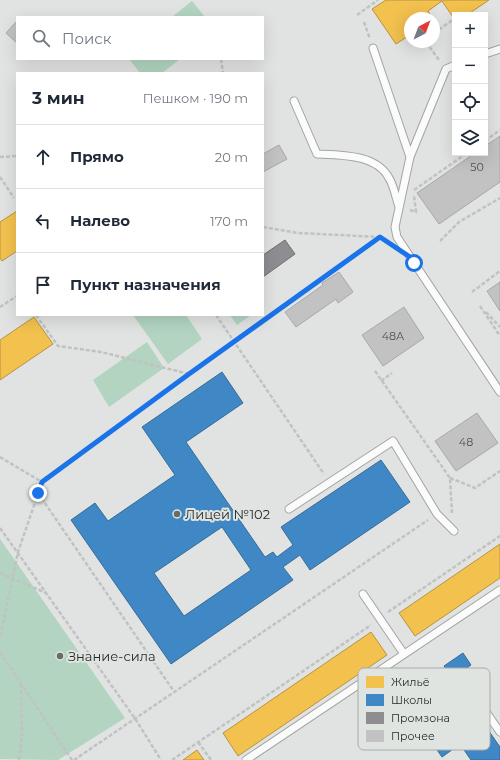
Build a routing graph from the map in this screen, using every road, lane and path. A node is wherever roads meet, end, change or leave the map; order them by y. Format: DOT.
graph roads {
  1 [pos="378,0"];
  2 [pos="357,15"];
  3 [pos="452,20"];
  4 [pos="364,22"];
  5 [pos="440,29"];
  6 [pos="373,48"];
  7 [pos="430,48"];
  8 [pos="500,50"];
  9 [pos="488,53"];
  10 [pos="221,60"];
  11 [pos="452,66"];
  12 [pos="446,69"];
  13 [pos="223,72"];
  14 [pos="294,101"];
  15 [pos="500,130"];
  16 [pos="488,139"];
  17 [pos="16,156"];
  18 [pos="463,156"];
  19 [pos="0,157"];
  20 [pos="410,158"];
  21 [pos="0,177"];
  22 [pos="14,198"];
  23 [pos="500,198"];
  24 [pos="400,207"];
  25 [pos="416,212"];
  26 [pos="264,227"];
  27 [pos="380,237"];
  28 [pos="440,241"];
  29 [pos="392,245"];
  30 [pos="500,271"];
  31 [pos="472,292"];
  32 [pos="16,297"];
  33 [pos="0,307"];
  34 [pos="37,316"];
  35 [pos="217,316"];
  36 [pos="500,327"];
  37 [pos="500,336"];
  38 [pos="234,342"];
  39 [pos="374,371"];
  40 [pos="392,373"];
  41 [pos="189,374"];
  42 [pos="381,381"];
  43 [pos="500,392"];
  44 [pos="0,457"];
  45 [pos="500,471"];
  46 [pos="450,478"];
  47 [pos="42,482"];
  48 [pos="330,482"];
  49 [pos="38,493"];
  50 [pos="289,509"];
  51 [pos="437,514"];
  52 [pos="0,528"];
  53 [pos="454,531"];
  54 [pos="500,536"];
  55 [pos="18,552"];
  56 [pos="0,573"];
  57 [pos="13,578"];
  58 [pos="500,590"];
  59 [pos="46,593"];
  60 [pos="363,594"];
  61 [pos="381,618"];
  62 [pos="0,638"];
  63 [pos="0,652"];
  64 [pos="404,654"];
  65 [pos="383,668"];
  66 [pos="21,684"];
  67 [pos="358,685"];
  68 [pos="175,693"];
  69 [pos="490,718"];
  70 [pos="136,720"];
  71 [pos="500,732"];
  72 [pos="198,742"];
  73 [pos="20,760"];
  74 [pos="73,760"];
  75 [pos="161,760"];
  76 [pos="172,760"];
  77 [pos="211,760"];
  78 [pos="246,760"];
  1 -- 2 [label="path"];
  3 -- 5 [label="path"];
  4 -- 6 [label="path"];
  6 -- 20 [label="lane"];
  7 -- 12 [label="path"];
  8 -- 9 [label="lane"];
  10 -- 13 [label="path"];
  11 -- 12 [label="lane"];
  12 -- 20 [label="lane"];
  14 -- 24 [label="lane"];
  15 -- 16 [label="path"];
  17 -- 19 [label="path"];
  18 -- 25 [label="path"];
  20 -- 24 [label="lane"];
  21 -- 22 [label="path"];
  23 -- 28 [label="path"];
  24 -- 43 [label="lane"];
  26 -- 27 [label="path"];
  27 -- 29 [label="path"];
  27 -- 38 [label="path"];
  30 -- 31 [label="path"];
  32 -- 33 [label="path"];
  34 -- 41 [label="path"];
  35 -- 38 [label="path"];
  36 -- 37 [label="path"];
  38 -- 41 [label="path"];
  38 -- 48 [label="path"];
  39 -- 42 [label="path"];
  40 -- 42 [label="path"];
  41 -- 47 [label="path"];
  42 -- 46 [label="path"];
  44 -- 47 [label="path"];
  45 -- 46 [label="path"];
  46 -- 53 [label="path"];
  47 -- 49 [label="path"];
  48 -- 50 [label="lane"];
  48 -- 51 [label="lane"];
  49 -- 55 [label="path"];
  49 -- 68 [label="path"];
  51 -- 53 [label="lane"];
  51 -- 68 [label="path"];
  52 -- 55 [label="path"];
  54 -- 61 [label="path"];
  55 -- 57 [label="path"];
  55 -- 59 [label="path"];
  56 -- 57 [label="path"];
  57 -- 59 [label="path"];
  57 -- 62 [label="path"];
  58 -- 64 [label="lane"];
  59 -- 70 [label="path"];
  60 -- 61 [label="lane"];
  61 -- 64 [label="lane"];
  61 -- 72 [label="path"];
  63 -- 66 [label="path"];
  64 -- 65 [label="lane"];
  66 -- 73 [label="path"];
  66 -- 74 [label="path"];
  67 -- 78 [label="lane"];
  68 -- 70 [label="path"];
  69 -- 71 [label="lane"];
  70 -- 74 [label="path"];
  70 -- 75 [label="path"];
  72 -- 76 [label="path"];
  72 -- 77 [label="path"];
}
